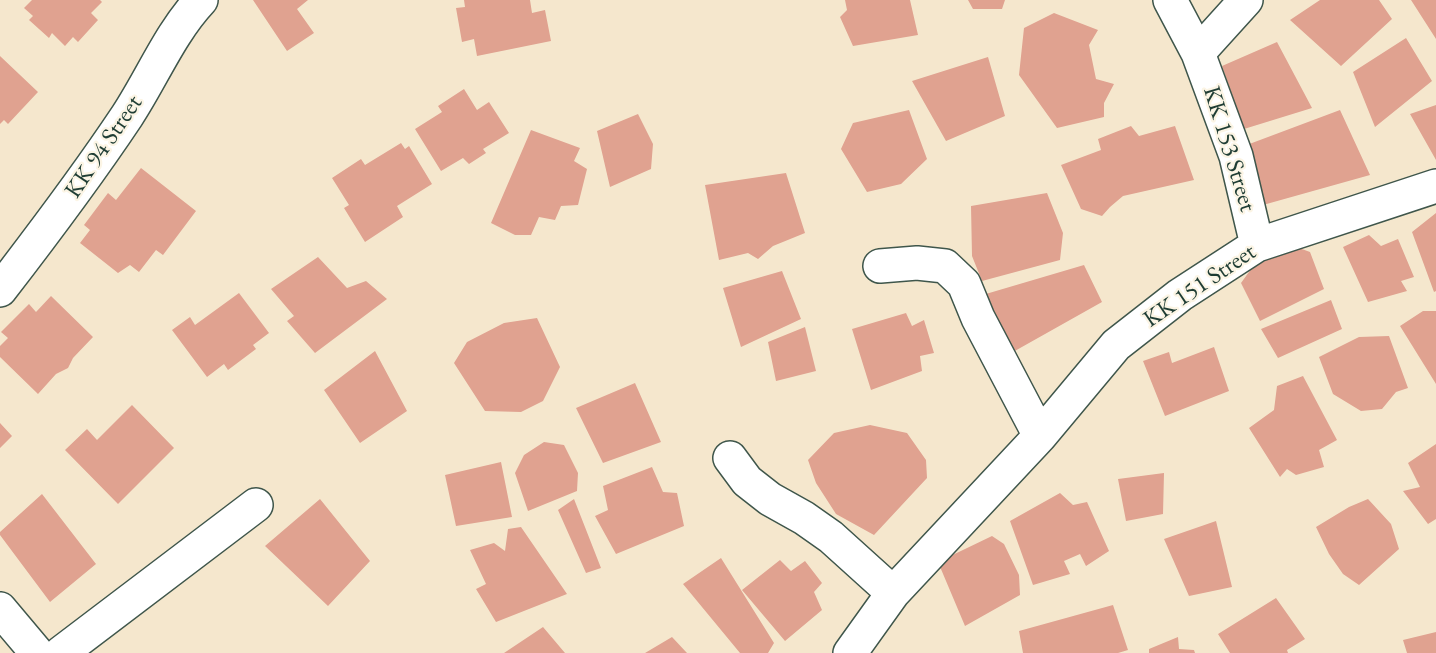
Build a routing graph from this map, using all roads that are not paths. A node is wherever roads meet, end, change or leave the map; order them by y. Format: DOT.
graph roads {
  1 [pos="201,0"];
  2 [pos="1170,0"];
  3 [pos="1246,0"];
  4 [pos="1198,54"];
  5 [pos="1436,186"];
  6 [pos="1257,245"];
  7 [pos="880,266"];
  8 [pos="0,290"];
  9 [pos="1040,436"];
  10 [pos="730,458"];
  11 [pos="256,506"];
  12 [pos="893,593"];
  13 [pos="0,609"];
  14 [pos="37,653"];
  15 [pos="62,653"];
  16 [pos="850,653"];
  1 -- 8 [label="street, KK 94 Street"];
  2 -- 4 [label="street, KK 153 Street"];
  3 -- 4 [label="street, KK 153 Street"];
  4 -- 6 [label="street, KK 153 Street"];
  5 -- 6 [label="street, KK 151 Street"];
  6 -- 9 [label="street, KK 151 Street"];
  7 -- 9 [label="street"];
  9 -- 12 [label="street, KK 151 Street"];
  10 -- 12 [label="street"];
  11 -- 15 [label="street"];
  12 -- 16 [label="street, KK 151 Street"];
  13 -- 14 [label="street"];
}
